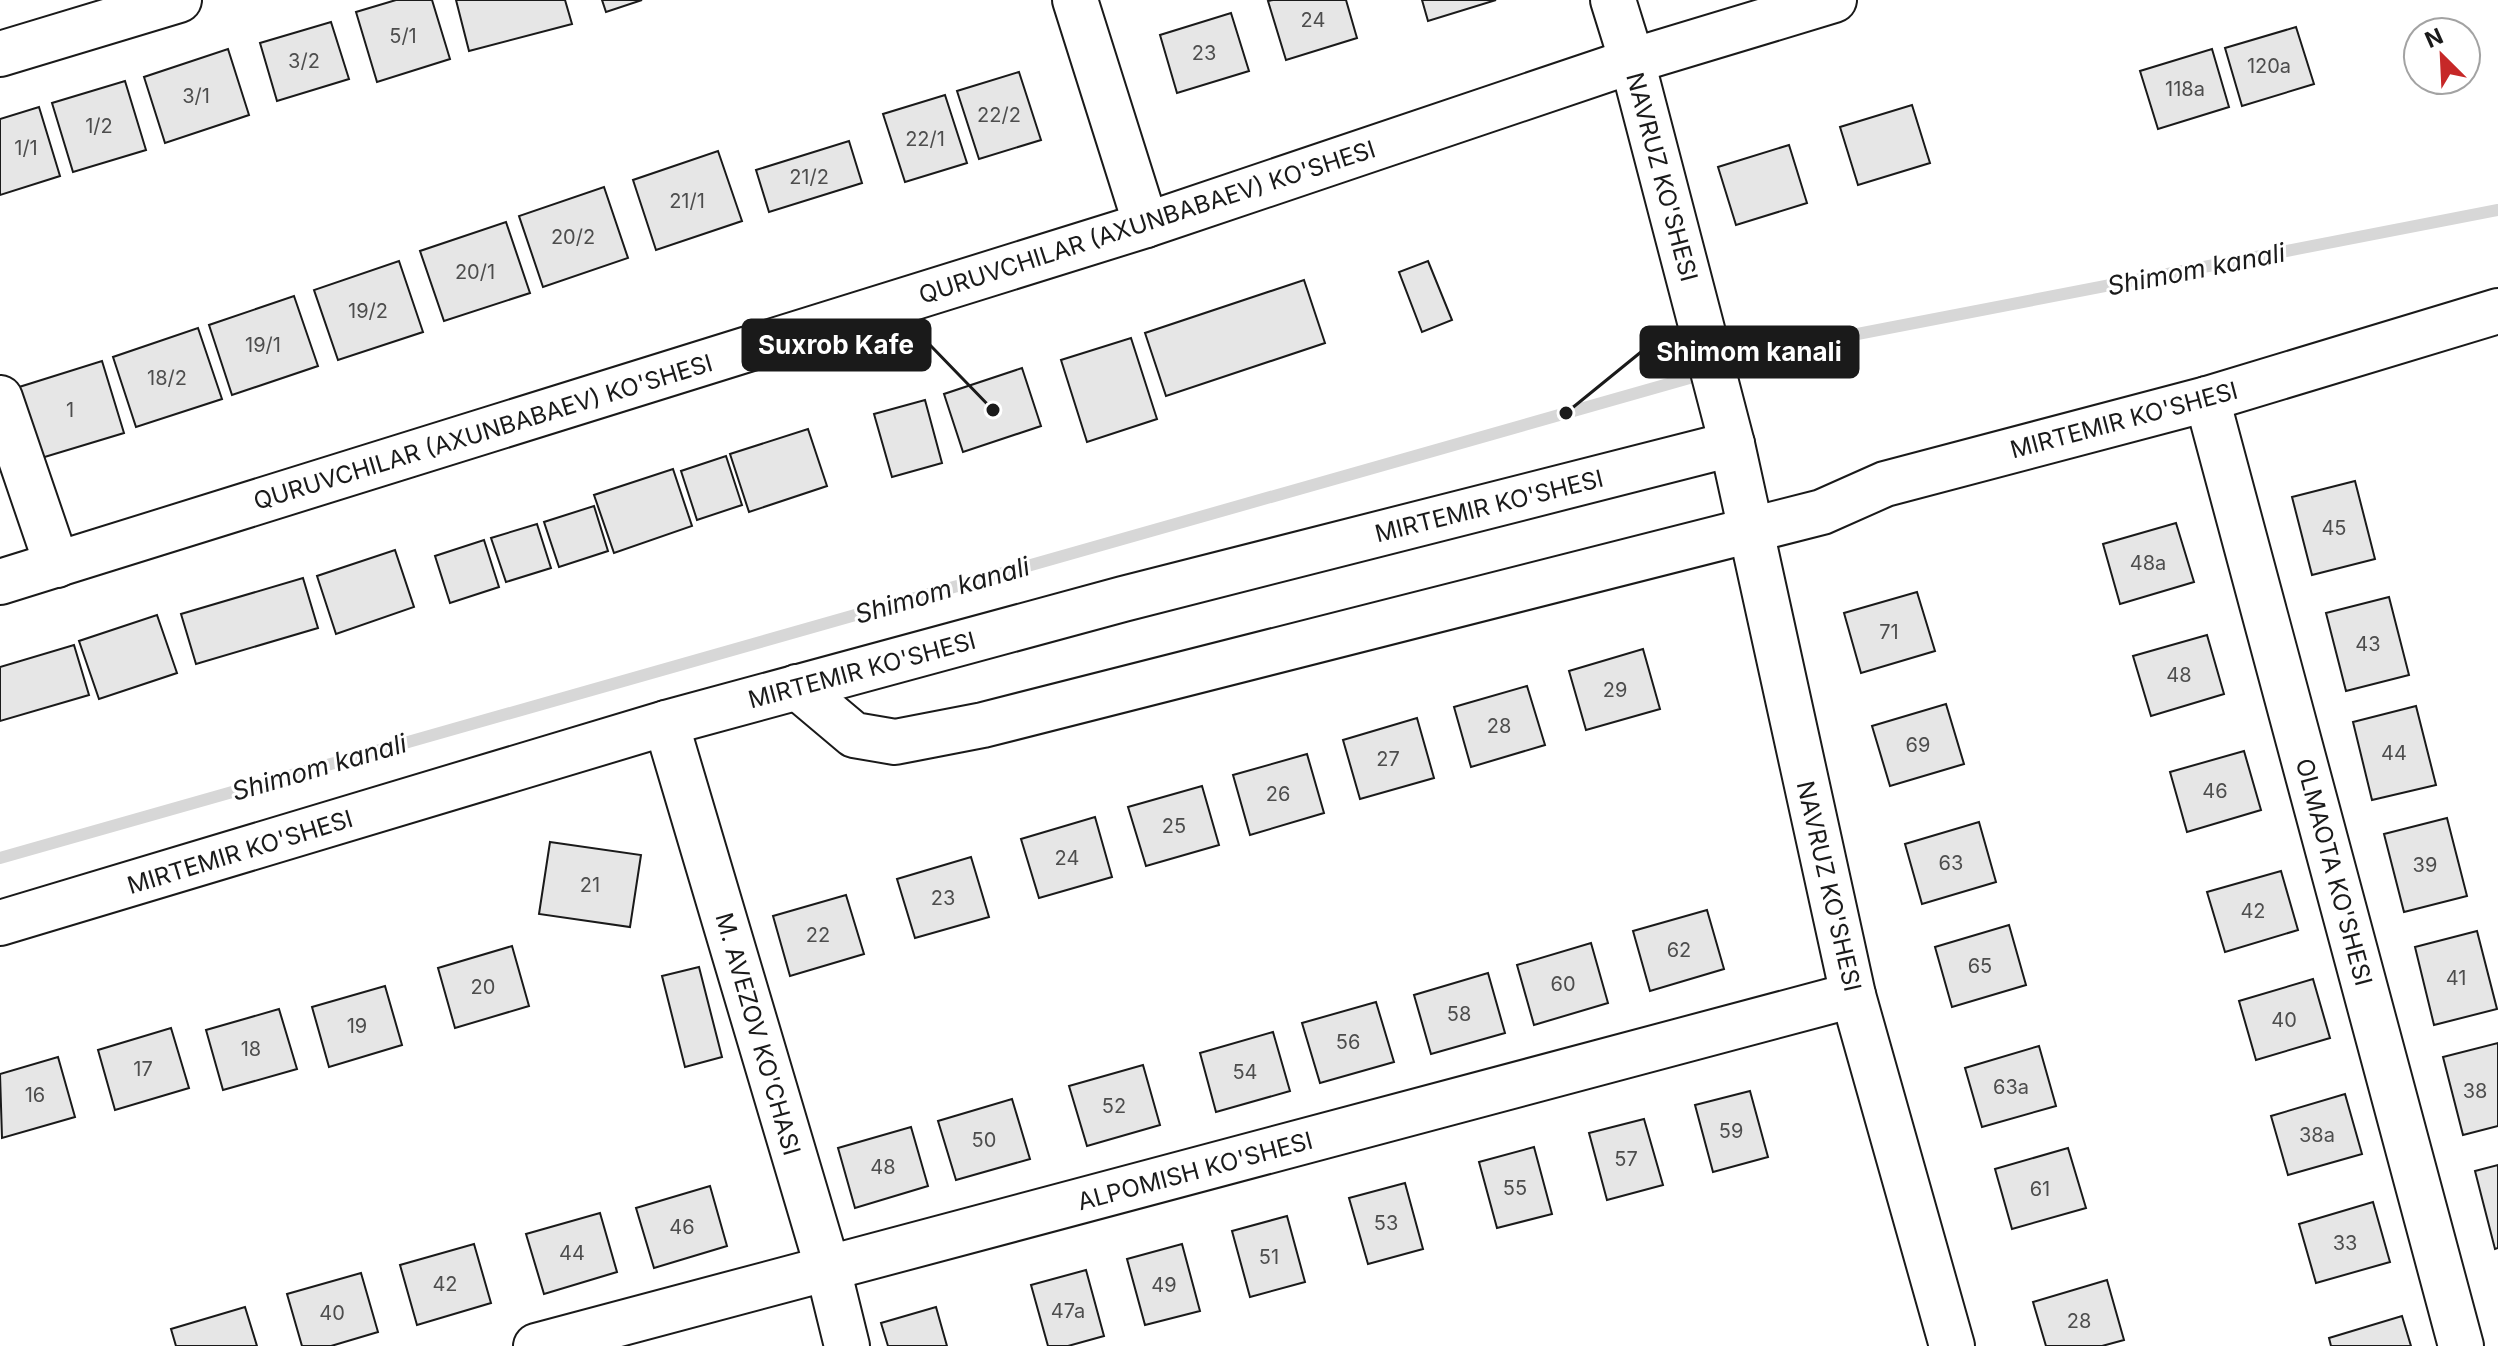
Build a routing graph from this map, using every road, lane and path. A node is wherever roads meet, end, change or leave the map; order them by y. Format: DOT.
graph roads {
  1 [pos="179,0"];
  2 [pos="1075,0"];
  3 [pos="1613,0"];
  4 [pos="1834,0"];
  5 [pos="0,54"];
  6 [pos="1632,61"];
  7 [pos="1146,225"];
  8 [pos="2498,311"];
  9 [pos="0,398"];
  10 [pos="2207,399"];
  11 [pos="1729,432"];
  12 [pos="1750,529"];
  13 [pos="57,565"];
  14 [pos="0,582"];
  15 [pos="797,687"];
  16 [pos="666,723"];
  17 [pos="0,923"];
  18 [pos="1853,995"];
  19 [pos="828,1269"];
  20 [pos="536,1346"];
  21 [pos="847,1346"];
  22 [pos="1952,1346"];
  23 [pos="2461,1346"];
  1 -- 5 [label="street"];
  2 -- 7 [label="street"];
  3 -- 6 [label="street, NAVRUZ KO'SHESI"];
  4 -- 6 [label="street, QURUVCHILAR (AXUNBABAEV) KO'SHESI"];
  6 -- 7 [label="street, QURUVCHILAR (AXUNBABAEV) KO'SHESI"];
  6 -- 11 [label="street, NAVRUZ KO'SHESI"];
  7 -- 13 [label="street, QURUVCHILAR (AXUNBABAEV) KO'SHESI"];
  8 -- 10 [label="street, MIRTEMIR KO'SHESI"];
  9 -- 13 [label="street"];
  10 -- 12 [label="street, MIRTEMIR KO'SHESI"];
  10 -- 23 [label="street, OLMAOTA KO'SHESI"];
  11 -- 12 [label="street, NAVRUZ KO'SHESI"];
  11 -- 15 [label="street, MIRTEMIR KO'SHESI"];
  12 -- 15 [label="street, MIRTEMIR KO'SHESI"];
  12 -- 18 [label="street, NAVRUZ KO'SHESI"];
  13 -- 14 [label="street, QURUVCHILAR (AXUNBABAEV) KO'SHESI"];
  15 -- 16 [label="street, MIRTEMIR KO'SHESI"];
  16 -- 17 [label="street, MIRTEMIR KO'SHESI"];
  16 -- 19 [label="street, M. AVEZOV KO'CHASI"];
  18 -- 19 [label="street, ALPOMISH KO'SHESI"];
  18 -- 22 [label="street, NAVRUZ KO'SHESI"];
  19 -- 20 [label="street, ALPOMISH KO'SHESI"];
  19 -- 21 [label="street, M. AVEZOV KO'CHASI"];
}
